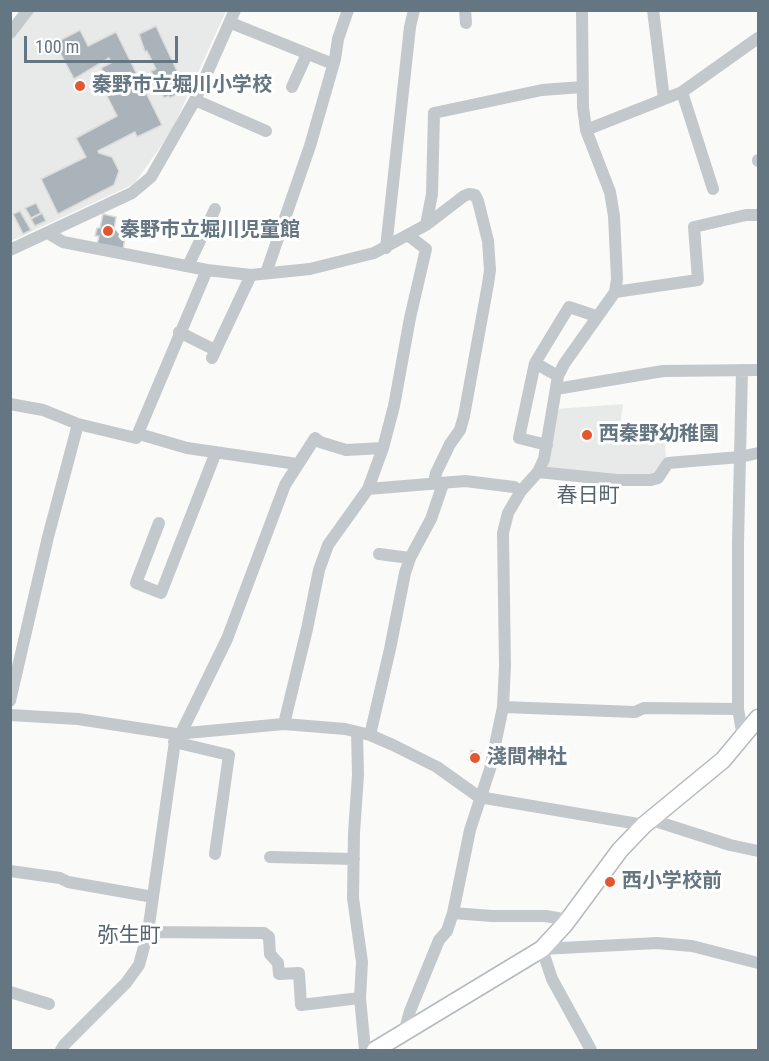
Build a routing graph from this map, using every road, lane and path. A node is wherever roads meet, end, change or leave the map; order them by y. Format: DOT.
graph roads {
  1 [pos="28,10"];
  2 [pos="236,10"];
  3 [pos="348,10"];
  4 [pos="414,10"];
  5 [pos="582,10"];
  6 [pos="653,10"];
  7 [pos="231,23"];
  8 [pos="10,33"];
  9 [pos="758,42"];
  10 [pos="306,54"];
  11 [pos="333,64"];
  12 [pos="292,87"];
  13 [pos="582,87"];
  14 [pos="682,92"];
  15 [pos="664,99"];
  16 [pos="195,100"];
  17 [pos="586,129"];
  18 [pos="266,131"];
  19 [pos="713,189"];
  20 [pos="215,209"];
  21 [pos="759,215"];
  22 [pos="426,225"];
  23 [pos="48,233"];
  24 [pos="409,236"];
  25 [pos="386,248"];
  26 [pos="10,250"];
  27 [pos="188,266"];
  28 [pos="207,270"];
  29 [pos="266,273"];
  30 [pos="251,275"];
  31 [pos="615,292"];
  32 [pos="596,316"];
  33 [pos="179,332"];
  34 [pos="535,363"];
  35 [pos="742,370"];
  36 [pos="759,370"];
  37 [pos="557,383"];
  38 [pos="12,408"];
  39 [pos="78,423"];
  40 [pos="139,434"];
  41 [pos="547,445"];
  42 [pos="383,448"];
  43 [pos="216,452"];
  44 [pos="759,453"];
  45 [pos="740,457"];
  46 [pos="297,464"];
  47 [pos="538,472"];
  48 [pos="439,483"];
  49 [pos="368,489"];
  50 [pos="521,491"];
  51 [pos="159,523"];
  52 [pos="379,554"];
  53 [pos="410,558"];
  54 [pos="10,701"];
  55 [pos="503,707"];
  56 [pos="738,709"];
  57 [pos="10,715"];
  58 [pos="759,718"];
  59 [pos="284,724"];
  60 [pos="357,732"];
  61 [pos="370,735"];
  62 [pos="178,737"];
  63 [pos="743,737"];
  64 [pos="479,797"];
  65 [pos="648,822"];
  66 [pos="759,850"];
  67 [pos="215,854"];
  68 [pos="270,857"];
  69 [pos="354,859"];
  70 [pos="10,871"];
  71 [pos="153,897"];
  72 [pos="453,913"];
  73 [pos="565,924"];
  74 [pos="148,932"];
  75 [pos="542,949"];
  76 [pos="759,963"];
  77 [pos="10,992"];
  78 [pos="360,998"];
  79 [pos="49,1004"];
  80 [pos="404,1033"];
  81 [pos="61,1050"];
  82 [pos="365,1050"];
  83 [pos="375,1050"];
  84 [pos="591,1050"];
  1 -- 8 [label="street"];
  2 -- 7 [label="street"];
  3 -- 11 [label="street"];
  4 -- 25 [label="street"];
  5 -- 13 [label="street"];
  6 -- 15 [label="street"];
  7 -- 10 [label="street"];
  7 -- 16 [label="street"];
  9 -- 14 [label="street"];
  10 -- 11 [label="street"];
  10 -- 12 [label="street"];
  11 -- 29 [label="street"];
  13 -- 17 [label="street"];
  13 -- 22 [label="street"];
  14 -- 15 [label="street"];
  14 -- 19 [label="street"];
  15 -- 17 [label="street"];
  16 -- 18 [label="street"];
  16 -- 23 [label="street"];
  17 -- 31 [label="street"];
  20 -- 27 [label="street"];
  21 -- 31 [label="street"];
  22 -- 24 [label="street"];
  22 -- 48 [label="street"];
  23 -- 26 [label="street"];
  23 -- 27 [label="street"];
  24 -- 25 [label="street"];
  24 -- 42 [label="street"];
  25 -- 29 [label="street"];
  27 -- 28 [label="street"];
  28 -- 30 [label="street"];
  28 -- 33 [label="street"];
  29 -- 30 [label="street"];
  30 -- 33 [label="street"];
  31 -- 32 [label="street"];
  32 -- 34 [label="street"];
  32 -- 37 [label="street"];
  33 -- 40 [label="street"];
  34 -- 37 [label="street"];
  34 -- 41 [label="street"];
  35 -- 36 [label="street"];
  35 -- 37 [label="street"];
  35 -- 45 [label="street"];
  37 -- 41 [label="street"];
  38 -- 39 [label="street"];
  39 -- 40 [label="street"];
  39 -- 54 [label="street"];
  40 -- 43 [label="street"];
  41 -- 47 [label="street"];
  42 -- 46 [label="street"];
  42 -- 49 [label="street"];
  43 -- 46 [label="street"];
  43 -- 51 [label="street"];
  44 -- 45 [label="street"];
  45 -- 47 [label="street"];
  45 -- 56 [label="street"];
  46 -- 62 [label="street"];
  47 -- 50 [label="street"];
  48 -- 49 [label="street"];
  48 -- 50 [label="street"];
  48 -- 53 [label="street"];
  49 -- 59 [label="street"];
  50 -- 55 [label="street"];
  52 -- 53 [label="street"];
  53 -- 61 [label="street"];
  55 -- 56 [label="street"];
  55 -- 64 [label="street"];
  56 -- 63 [label="street"];
  57 -- 62 [label="street"];
  58 -- 63 [label="street"];
  59 -- 60 [label="street"];
  59 -- 62 [label="street"];
  60 -- 61 [label="street"];
  60 -- 69 [label="street"];
  61 -- 64 [label="street"];
  62 -- 67 [label="street"];
  62 -- 71 [label="street"];
  63 -- 65 [label="street"];
  64 -- 65 [label="street"];
  64 -- 72 [label="street"];
  65 -- 66 [label="street"];
  65 -- 73 [label="street"];
  68 -- 69 [label="street"];
  69 -- 78 [label="street"];
  70 -- 71 [label="street"];
  71 -- 74 [label="street"];
  72 -- 73 [label="street"];
  72 -- 80 [label="street"];
  73 -- 75 [label="street"];
  74 -- 78 [label="street"];
  74 -- 81 [label="street"];
  75 -- 76 [label="street"];
  75 -- 80 [label="street"];
  75 -- 84 [label="street"];
  77 -- 79 [label="street"];
  78 -- 82 [label="street"];
  80 -- 83 [label="street"];
}
